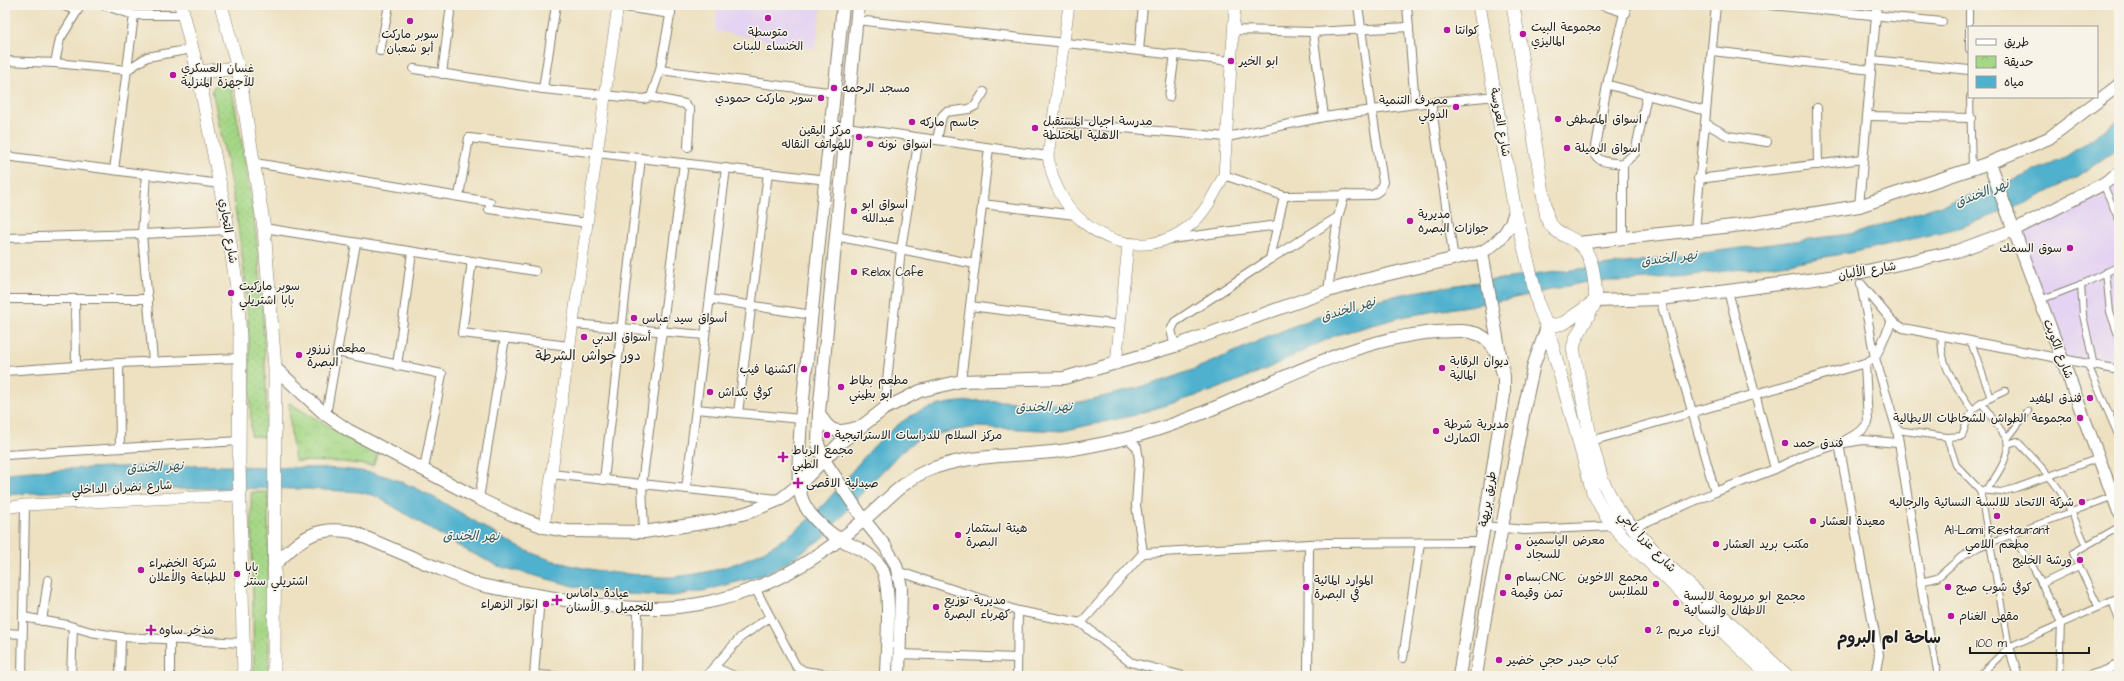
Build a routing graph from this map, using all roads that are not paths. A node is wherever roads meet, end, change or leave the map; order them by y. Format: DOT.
graph roads {
  1 [pos="62,5"];
  2 [pos="103,5"];
  3 [pos="221,5"];
  4 [pos="389,5"];
  5 [pos="451,5"];
  6 [pos="556,5"];
  7 [pos="672,5"];
  8 [pos="843,5"];
  9 [pos="858,5"];
  10 [pos="1069,5"];
  11 [pos="1143,5"];
  12 [pos="1235,5"];
  13 [pos="1358,5"];
  14 [pos="1407,5"];
  15 [pos="1479,5"];
  16 [pos="1512,5"];
  17 [pos="1602,5"];
  18 [pos="1716,5"];
  19 [pos="1770,5"];
  20 [pos="1877,5"];
  21 [pos="1969,5"];
  22 [pos="618,6"];
  23 [pos="79,8"];
  24 [pos="1626,9"];
  25 [pos="182,10"];
  26 [pos="671,14"];
  27 [pos="134,15"];
  28 [pos="1876,15"];
  29 [pos="856,20"];
  30 [pos="1942,22"];
  31 [pos="1969,26"];
  32 [pos="1409,27"];
  33 [pos="1360,29"];
  34 [pos="1233,30"];
  35 [pos="1313,32"];
  36 [pos="1064,43"];
  37 [pos="192,49"];
  38 [pos="380,51"];
  39 [pos="1139,51"];
  40 [pos="1712,51"];
  41 [pos="1175,54"];
  42 [pos="1231,60"];
  43 [pos="1872,60"];
  44 [pos="5,61"];
  45 [pos="55,63"];
  46 [pos="238,68"];
  47 [pos="414,69"];
  48 [pos="127,70"];
  49 [pos="660,70"];
  50 [pos="1871,70"];
  51 [pos="1968,70"];
  52 [pos="198,72"];
  53 [pos="442,74"];
  54 [pos="1608,84"];
  55 [pos="2119,85"];
  56 [pos="543,89"];
  57 [pos="984,92"];
  58 [pos="835,93"];
  59 [pos="604,94"];
  60 [pos="1648,95"];
  61 [pos="1496,96"];
  62 [pos="651,97"];
  63 [pos="1170,97"];
  64 [pos="1970,98"];
  65 [pos="1432,102"];
  66 [pos="1415,104"];
  67 [pos="1817,108"];
  68 [pos="1372,111"];
  69 [pos="1706,111"];
  70 [pos="1867,116"];
  71 [pos="1324,117"];
  72 [pos="1971,118"];
  73 [pos="1053,122"];
  74 [pos="1705,123"];
  75 [pos="832,125"];
  76 [pos="845,126"];
  77 [pos="1227,137"];
  78 [pos="919,138"];
  79 [pos="937,140"];
  80 [pos="1767,142"];
  81 [pos="688,147"];
  82 [pos="989,148"];
  83 [pos="598,153"];
  84 [pos="5,156"];
  85 [pos="1048,156"];
  86 [pos="640,158"];
  87 [pos="1863,159"];
  88 [pos="255,163"];
  89 [pos="684,163"];
  90 [pos="1623,164"];
  91 [pos="1818,165"];
  92 [pos="726,168"];
  93 [pos="1991,168"];
  94 [pos="1972,169"];
  95 [pos="114,170"];
  96 [pos="768,173"];
  97 [pos="2119,173"];
  98 [pos="146,174"];
  99 [pos="1224,175"];
  100 [pos="827,180"];
  101 [pos="1698,180"];
  102 [pos="220,184"];
  103 [pos="2103,184"];
  104 [pos="1345,194"];
  105 [pos="459,196"];
  106 [pos="1284,196"];
  107 [pos="982,204"];
  108 [pos="1860,206"];
  109 [pos="1515,211"];
  110 [pos="1076,215"];
  111 [pos="1338,218"];
  112 [pos="2119,220"];
  113 [pos="587,223"];
  114 [pos="1278,225"];
  115 [pos="2012,227"];
  116 [pos="264,228"];
  117 [pos="228,230"];
  118 [pos="1695,230"];
  119 [pos="142,234"];
  120 [pos="835,236"];
  121 [pos="5,238"];
  122 [pos="1167,239"];
  123 [pos="1623,239"];
  124 [pos="356,243"];
  125 [pos="1578,243"];
  126 [pos="1128,245"];
  127 [pos="901,249"];
  128 [pos="412,252"];
  129 [pos="1482,252"];
  130 [pos="1270,259"];
  131 [pos="1454,260"];
  132 [pos="472,261"];
  133 [pos="975,264"];
  134 [pos="2119,266"];
  135 [pos="535,271"];
  136 [pos="2106,272"];
  137 [pos="1859,279"];
  138 [pos="2081,284"];
  139 [pos="1328,291"];
  140 [pos="1728,291"];
  141 [pos="1660,298"];
  142 [pos="5,299"];
  143 [pos="148,299"];
  144 [pos="710,299"];
  145 [pos="75,300"];
  146 [pos="2040,300"];
  147 [pos="1596,302"];
  148 [pos="751,306"];
  149 [pos="970,306"];
  150 [pos="1539,307"];
  151 [pos="812,315"];
  152 [pos="1892,321"];
  153 [pos="573,324"];
  154 [pos="1120,325"];
  155 [pos="1547,327"];
  156 [pos="621,328"];
  157 [pos="662,331"];
  158 [pos="705,335"];
  159 [pos="1942,336"];
  160 [pos="505,338"];
  161 [pos="2119,338"];
  162 [pos="1971,342"];
  163 [pos="569,346"];
  164 [pos="1175,346"];
  165 [pos="337,352"];
  166 [pos="240,358"];
  167 [pos="1875,358"];
  168 [pos="2062,360"];
  169 [pos="153,361"];
  170 [pos="119,362"];
  171 [pos="1865,363"];
  172 [pos="1116,364"];
  173 [pos="2091,365"];
  174 [pos="76,366"];
  175 [pos="397,366"];
  176 [pos="275,368"];
  177 [pos="2119,370"];
  178 [pos="5,371"];
  179 [pos="1504,377"];
  180 [pos="961,381"];
  181 [pos="2005,391"];
  182 [pos="1755,393"];
  183 [pos="1991,398"];
  184 [pos="1981,402"];
  185 [pos="696,409"];
  186 [pos="884,409"];
  187 [pos="1972,410"];
  188 [pos="1692,412"];
  189 [pos="2028,412"];
  190 [pos="738,413"];
  191 [pos="819,413"];
  192 [pos="326,415"];
  193 [pos="801,419"];
  194 [pos="2116,425"];
  195 [pos="861,427"];
  196 [pos="1897,430"];
  197 [pos="1947,437"];
  198 [pos="2119,437"];
  199 [pos="1127,438"];
  200 [pos="2009,439"];
  201 [pos="240,441"];
  202 [pos="1590,441"];
  203 [pos="1898,443"];
  204 [pos="1839,444"];
  205 [pos="120,448"];
  206 [pos="5,455"];
  207 [pos="2099,458"];
  208 [pos="824,460"];
  209 [pos="424,469"];
  210 [pos="1775,469"];
  211 [pos="551,474"];
  212 [pos="2048,476"];
  213 [pos="604,480"];
  214 [pos="642,484"];
  215 [pos="800,484"];
  216 [pos="686,489"];
  217 [pos="1980,490"];
  218 [pos="1987,490"];
  219 [pos="1715,492"];
  220 [pos="240,495"];
  221 [pos="2116,496"];
  222 [pos="479,499"];
  223 [pos="781,499"];
  224 [pos="25,505"];
  225 [pos="5,508"];
  226 [pos="2119,512"];
  227 [pos="2070,513"];
  228 [pos="864,520"];
  229 [pos="1484,526"];
  230 [pos="1614,526"];
  231 [pos="544,527"];
  232 [pos="2119,527"];
  233 [pos="1502,528"];
  234 [pos="1632,528"];
  235 [pos="644,532"];
  236 [pos="2011,534"];
  237 [pos="836,536"];
  238 [pos="1481,542"];
  239 [pos="1420,543"];
  240 [pos="1990,543"];
  241 [pos="1309,544"];
  242 [pos="2086,546"];
  243 [pos="1143,553"];
  244 [pos="274,565"];
  245 [pos="2079,566"];
  246 [pos="897,571"];
  247 [pos="48,580"];
  248 [pos="1920,582"];
  249 [pos="2040,584"];
  250 [pos="755,588"];
  251 [pos="540,596"];
  252 [pos="2119,598"];
  253 [pos="2112,601"];
  254 [pos="1924,602"];
  255 [pos="2098,606"];
  256 [pos="638,608"];
  257 [pos="1018,611"];
  258 [pos="23,617"];
  259 [pos="770,617"];
  260 [pos="2119,620"];
  261 [pos="42,621"];
  262 [pos="1081,623"];
  263 [pos="2061,623"];
  264 [pos="73,627"];
  265 [pos="5,633"];
  266 [pos="22,634"];
  267 [pos="121,637"];
  268 [pos="170,639"];
  269 [pos="244,642"];
  270 [pos="2009,647"];
  271 [pos="900,654"];
  272 [pos="1017,658"];
  273 [pos="1403,658"];
  274 [pos="2119,664"];
  275 [pos="714,667"];
  276 [pos="1159,672"];
  277 [pos="22,676"];
  278 [pos="71,676"];
  279 [pos="120,676"];
  280 [pos="170,676"];
  281 [pos="244,676"];
  282 [pos="274,676"];
  283 [pos="534,676"];
  284 [pos="554,676"];
  285 [pos="637,676"];
  286 [pos="706,676"];
  287 [pos="734,676"];
  288 [pos="836,676"];
  289 [pos="886,676"];
  290 [pos="899,676"];
  291 [pos="1017,676"];
  292 [pos="1183,676"];
  293 [pos="1308,676"];
  294 [pos="1459,676"];
  295 [pos="1476,676"];
  296 [pos="1770,676"];
  297 [pos="1787,676"];
  298 [pos="1875,676"];
  299 [pos="1938,676"];
  300 [pos="1979,676"];
  301 [pos="2018,676"];
  302 [pos="2059,676"];
  303 [pos="2088,676"];
  1 -- 23 [label="street"];
  2 -- 27 [label="street"];
  3 -- 46 [label="main road"];
  4 -- 38 [label="street"];
  5 -- 53 [label="street"];
  6 -- 56 [label="street"];
  7 -- 26 [label="street"];
  8 -- 58 [label="main road"];
  9 -- 29 [label="main road"];
  10 -- 36 [label="street"];
  11 -- 39 [label="street"];
  12 -- 34 [label="street"];
  13 -- 33 [label="street"];
  14 -- 32 [label="street"];
  15 -- 61 [label="main road, شارع العروسة"];
  16 -- 125 [label="main road"];
  17 -- 24 [label="street"];
  18 -- 40 [label="street"];
  19 -- 28 [label="street"];
  20 -- 28 [label="street"];
  21 -- 31 [label="street"];
  22 -- 26 [label="street"];
  22 -- 59 [label="street"];
  23 -- 45 [label="street"];
  24 -- 54 [label="street"];
  25 -- 27 [label="street"];
  25 -- 37 [label="main road, شارع التجاري"];
  26 -- 49 [label="street"];
  27 -- 48 [label="street"];
  28 -- 30 [label="street"];
  28 -- 43 [label="street"];
  29 -- 36 [label="street"];
  29 -- 76 [label="main road"];
  32 -- 33 [label="street"];
  32 -- 66 [label="street"];
  33 -- 35 [label="street"];
  33 -- 68 [label="street"];
  34 -- 35 [label="street"];
  34 -- 42 [label="street"];
  35 -- 71 [label="street"];
  36 -- 39 [label="street"];
  36 -- 73 [label="street"];
  37 -- 48 [label="street"];
  37 -- 52 [label="main road, شارع التجاري"];
  39 -- 41 [label="street"];
  40 -- 50 [label="street"];
  40 -- 69 [label="street"];
  41 -- 42 [label="street"];
  41 -- 63 [label="street"];
  42 -- 77 [label="street"];
  43 -- 50 [label="street"];
  43 -- 51 [label="street"];
  44 -- 45 [label="street"];
  45 -- 48 [label="street"];
  46 -- 52 [label="main road"];
  46 -- 88 [label="main road"];
  47 -- 53 [label="street"];
  48 -- 95 [label="street"];
  49 -- 58 [label="street"];
  49 -- 62 [label="street"];
  50 -- 70 [label="street"];
  52 -- 102 [label="main road, شارع التجاري"];
  53 -- 56 [label="street"];
  54 -- 60 [label="street"];
  54 -- 90 [label="street"];
  55 -- 93 [label="main road"];
  56 -- 59 [label="street"];
  57 -- 79 [label="street"];
  58 -- 75 [label="main road"];
  59 -- 62 [label="street"];
  59 -- 83 [label="street"];
  60 -- 69 [label="street"];
  60 -- 90 [label="street"];
  61 -- 65 [label="street"];
  61 -- 109 [label="main road, شارع العروسة"];
  62 -- 81 [label="street"];
  64 -- 72 [label="street"];
  65 -- 66 [label="street"];
  65 -- 131 [label="street"];
  66 -- 68 [label="street"];
  67 -- 91 [label="street"];
  68 -- 71 [label="street"];
  68 -- 104 [label="street"];
  69 -- 74 [label="street"];
  70 -- 72 [label="street"];
  70 -- 87 [label="street"];
  71 -- 77 [label="street"];
  72 -- 94 [label="street"];
  73 -- 77 [label="street"];
  73 -- 85 [label="street"];
  74 -- 80 [label="street"];
  74 -- 101 [label="street"];
  75 -- 76 [label="street"];
  75 -- 100 [label="main road"];
  76 -- 78 [label="street"];
  76 -- 120 [label="main road"];
  77 -- 99 [label="street"];
  78 -- 79 [label="street"];
  78 -- 127 [label="street"];
  79 -- 82 [label="street"];
  82 -- 85 [label="street"];
  82 -- 107 [label="street"];
  83 -- 86 [label="street"];
  83 -- 105 [label="street"];
  83 -- 113 [label="street"];
  84 -- 95 [label="street"];
  85 -- 110 [label="street"];
  86 -- 89 [label="street"];
  86 -- 156 [label="street"];
  87 -- 91 [label="street"];
  87 -- 108 [label="street"];
  88 -- 105 [label="street"];
  88 -- 116 [label="main road"];
  89 -- 92 [label="street"];
  89 -- 157 [label="street"];
  90 -- 123 [label="street"];
  91 -- 101 [label="street"];
  92 -- 96 [label="street"];
  92 -- 144 [label="street"];
  93 -- 94 [label="main road"];
  93 -- 115 [label="main road, شارع الكويت"];
  94 -- 108 [label="main road"];
  95 -- 98 [label="street"];
  96 -- 100 [label="street"];
  96 -- 148 [label="street"];
  97 -- 103 [label="main road, شارع الألبان"];
  98 -- 102 [label="street"];
  98 -- 119 [label="street"];
  99 -- 106 [label="street"];
  99 -- 122 [label="street"];
  100 -- 151 [label="main road"];
  101 -- 118 [label="street"];
  102 -- 117 [label="main road, شارع التجاري"];
  103 -- 112 [label="street"];
  103 -- 115 [label="main road, شارع الألبان"];
  104 -- 106 [label="street"];
  104 -- 111 [label="street"];
  105 -- 113 [label="street"];
  106 -- 114 [label="street"];
  107 -- 110 [label="street"];
  107 -- 133 [label="street"];
  108 -- 118 [label="main road"];
  109 -- 129 [label="main road"];
  109 -- 150 [label="main road, شارع العروسة"];
  110 -- 126 [label="street"];
  111 -- 130 [label="street"];
  111 -- 139 [label="street"];
  113 -- 153 [label="street"];
  114 -- 122 [label="street"];
  114 -- 130 [label="street"];
  115 -- 137 [label="main road, شارع الألبان"];
  115 -- 146 [label="main road, شارع الكويت"];
  116 -- 124 [label="street"];
  116 -- 176 [label="main road"];
  117 -- 119 [label="street"];
  117 -- 166 [label="main road, شارع التجاري"];
  118 -- 123 [label="main road"];
  119 -- 121 [label="street"];
  119 -- 143 [label="street"];
  120 -- 127 [label="street"];
  120 -- 191 [label="main road"];
  122 -- 126 [label="street"];
  123 -- 125 [label="main road"];
  124 -- 128 [label="street"];
  124 -- 165 [label="street"];
  125 -- 147 [label="main road"];
  126 -- 154 [label="street"];
  127 -- 133 [label="street"];
  127 -- 186 [label="street"];
  128 -- 132 [label="street"];
  128 -- 175 [label="street"];
  129 -- 131 [label="main road"];
  129 -- 179 [label="main road, طريق بريهة"];
  130 -- 164 [label="street"];
  131 -- 139 [label="main road"];
  132 -- 135 [label="street"];
  132 -- 160 [label="street"];
  133 -- 149 [label="street"];
  134 -- 136 [label="street"];
  136 -- 138 [label="street"];
  136 -- 161 [label="street"];
  137 -- 140 [label="main road, شارع الألبان"];
  137 -- 152 [label="street"];
  137 -- 167 [label="street"];
  138 -- 146 [label="street"];
  138 -- 173 [label="street"];
  139 -- 164 [label="main road"];
  140 -- 141 [label="main road, شارع الألبان"];
  140 -- 182 [label="street"];
  141 -- 147 [label="main road, شارع الألبان"];
  141 -- 188 [label="street"];
  142 -- 145 [label="street"];
  143 -- 145 [label="street"];
  143 -- 169 [label="street"];
  144 -- 148 [label="street"];
  144 -- 158 [label="street"];
  145 -- 174 [label="street"];
  146 -- 168 [label="main road, شارع الكويت"];
  147 -- 155 [label="main road"];
  147 -- 202 [label="main road, شارع عزرا ناجي"];
  148 -- 151 [label="street"];
  148 -- 190 [label="street"];
  149 -- 154 [label="street"];
  149 -- 180 [label="street"];
  150 -- 155 [label="main road, شارع عزرا ناجي"];
  151 -- 193 [label="main road"];
  152 -- 159 [label="street"];
  152 -- 167 [label="street"];
  153 -- 156 [label="street"];
  153 -- 163 [label="street"];
  154 -- 172 [label="street"];
  155 -- 230 [label="main road, شارع عزرا ناجي"];
  155 -- 233 [label="main road, طريق بريهة"];
  156 -- 157 [label="street"];
  156 -- 213 [label="street"];
  157 -- 158 [label="street"];
  157 -- 214 [label="street"];
  158 -- 185 [label="street"];
  159 -- 162 [label="street"];
  159 -- 187 [label="street"];
  160 -- 163 [label="street"];
  160 -- 222 [label="street"];
  162 -- 168 [label="street"];
  162 -- 183 [label="street"];
  163 -- 211 [label="street"];
  164 -- 172 [label="main road"];
  165 -- 175 [label="street"];
  165 -- 192 [label="street"];
  166 -- 169 [label="street"];
  166 -- 201 [label="main road, شارع التجاري"];
  167 -- 171 [label="street"];
  167 -- 196 [label="street"];
  168 -- 173 [label="street"];
  168 -- 207 [label="main road, شارع الكويت"];
  169 -- 170 [label="street"];
  170 -- 174 [label="street"];
  170 -- 205 [label="street"];
  171 -- 182 [label="street"];
  171 -- 204 [label="street"];
  172 -- 180 [label="main road"];
  173 -- 177 [label="street"];
  173 -- 194 [label="street"];
  174 -- 178 [label="street"];
  175 -- 209 [label="street"];
  176 -- 192 [label="main road"];
  176 -- 244 [label="main road"];
  179 -- 199 [label="main road"];
  179 -- 229 [label="main road, طريق بريهة"];
  180 -- 186 [label="main road"];
  181 -- 183 [label="street"];
  182 -- 188 [label="street"];
  182 -- 210 [label="street"];
  183 -- 184 [label="street"];
  184 -- 187 [label="street"];
  184 -- 200 [label="street"];
  185 -- 190 [label="street"];
  185 -- 216 [label="street"];
  186 -- 195 [label="main road"];
  187 -- 197 [label="street"];
  188 -- 202 [label="street"];
  188 -- 219 [label="street"];
  189 -- 200 [label="street"];
  190 -- 193 [label="street"];
  191 -- 195 [label="main road"];
  191 -- 208 [label="main road"];
  192 -- 209 [label="main road"];
  193 -- 215 [label="main road"];
  194 -- 198 [label="street"];
  195 -- 208 [label="main road"];
  196 -- 197 [label="street"];
  196 -- 203 [label="street"];
  197 -- 217 [label="street"];
  199 -- 228 [label="main road"];
  199 -- 243 [label="street"];
  200 -- 212 [label="street"];
  200 -- 218 [label="street"];
  201 -- 205 [label="street"];
  201 -- 220 [label="main road, شارع التجاري"];
  202 -- 234 [label="main road, شارع عزرا ناجي"];
  203 -- 204 [label="street"];
  203 -- 248 [label="street"];
  204 -- 210 [label="street"];
  204 -- 298 [label="street"];
  205 -- 206 [label="street"];
  207 -- 212 [label="street"];
  207 -- 221 [label="main road, شارع الكويت"];
  208 -- 215 [label="main road"];
  208 -- 228 [label="main road"];
  209 -- 222 [label="main road"];
  210 -- 219 [label="street"];
  211 -- 213 [label="street"];
  211 -- 231 [label="street"];
  212 -- 218 [label="street"];
  212 -- 227 [label="street"];
  213 -- 214 [label="street"];
  214 -- 216 [label="street"];
  214 -- 235 [label="street"];
  215 -- 223 [label="main road"];
  215 -- 237 [label="main road"];
  216 -- 223 [label="street"];
  217 -- 218 [label="street"];
  217 -- 240 [label="street"];
  219 -- 234 [label="street"];
  220 -- 224 [label="street, شارع نضران الداخلي"];
  220 -- 269 [label="main road"];
  221 -- 226 [label="main road, شارع الكويت"];
  221 -- 227 [label="street"];
  222 -- 231 [label="main road"];
  223 -- 235 [label="main road"];
  224 -- 225 [label="street, شارع نضران الداخلي"];
  224 -- 258 [label="street"];
  227 -- 236 [label="street"];
  227 -- 242 [label="street"];
  228 -- 237 [label="main road"];
  228 -- 246 [label="main road"];
  229 -- 233 [label="street"];
  229 -- 238 [label="main road, طريق بريهة"];
  230 -- 233 [label="street"];
  230 -- 296 [label="main road, شارع عزرا ناجي"];
  231 -- 235 [label="main road"];
  232 -- 242 [label="street"];
  233 -- 295 [label="main road, طريق بريهة"];
  234 -- 297 [label="main road, شارع عزرا ناجي"];
  236 -- 240 [label="street"];
  236 -- 249 [label="street"];
  237 -- 250 [label="main road"];
  237 -- 289 [label="main road"];
  238 -- 239 [label="street"];
  238 -- 294 [label="main road, طريق بريهة"];
  239 -- 241 [label="street"];
  239 -- 273 [label="street"];
  240 -- 248 [label="street"];
  240 -- 270 [label="street"];
  241 -- 243 [label="street"];
  241 -- 293 [label="street"];
  242 -- 245 [label="street"];
  243 -- 262 [label="street"];
  244 -- 251 [label="main road"];
  244 -- 282 [label="main road"];
  245 -- 249 [label="street"];
  245 -- 255 [label="street"];
  246 -- 257 [label="street"];
  246 -- 271 [label="main road"];
  247 -- 261 [label="street"];
  248 -- 254 [label="street"];
  249 -- 263 [label="street"];
  250 -- 256 [label="main road"];
  250 -- 259 [label="street"];
  251 -- 256 [label="main road"];
  251 -- 283 [label="street"];
  252 -- 253 [label="street"];
  253 -- 255 [label="street"];
  253 -- 260 [label="street"];
  254 -- 299 [label="street"];
  255 -- 263 [label="street"];
  256 -- 285 [label="street"];
  257 -- 262 [label="street"];
  257 -- 272 [label="street"];
  258 -- 261 [label="street"];
  258 -- 266 [label="street"];
  259 -- 275 [label="street"];
  259 -- 288 [label="street"];
  261 -- 264 [label="street"];
  262 -- 276 [label="street"];
  263 -- 270 [label="street"];
  263 -- 302 [label="street"];
  264 -- 267 [label="street"];
  264 -- 278 [label="street"];
  265 -- 266 [label="street"];
  266 -- 277 [label="street"];
  267 -- 268 [label="street"];
  267 -- 279 [label="street"];
  268 -- 269 [label="street"];
  268 -- 280 [label="street"];
  269 -- 281 [label="main road"];
  270 -- 300 [label="street"];
  270 -- 301 [label="street"];
  271 -- 272 [label="street"];
  271 -- 290 [label="main road"];
  272 -- 291 [label="street"];
  274 -- 303 [label="street"];
  275 -- 286 [label="street"];
  275 -- 287 [label="street"];
  276 -- 292 [label="street"];
  283 -- 284 [label="street"];
}
